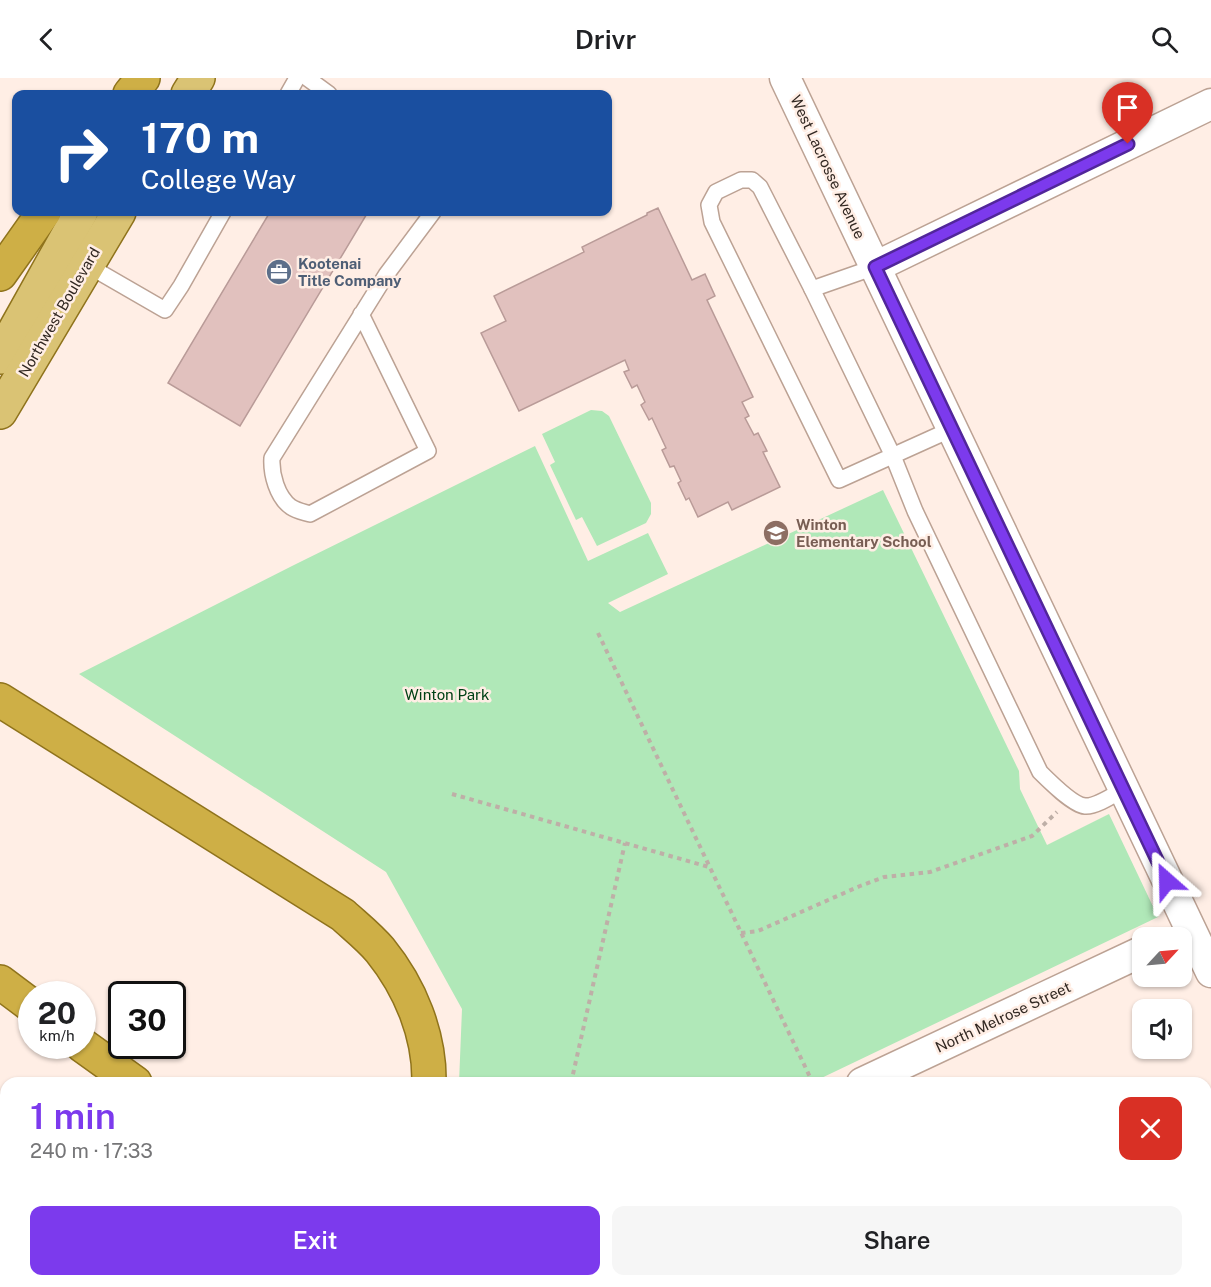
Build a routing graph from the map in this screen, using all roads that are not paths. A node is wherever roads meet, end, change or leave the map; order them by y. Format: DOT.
graph roads {
  1 [pos="143,78"];
  2 [pos="307,78"];
  3 [pos="785,78"];
  4 [pos="133,90"];
  5 [pos="324,90"];
  6 [pos="1211,104"];
  7 [pos="41,216"];
  8 [pos="79,216"];
  9 [pos="116,216"];
  10 [pos="221,216"];
  11 [pos="430,216"];
  12 [pos="87,265"];
  13 [pos="875,267"];
  14 [pos="0,274"];
  15 [pos="812,288"];
  16 [pos="362,314"];
  17 [pos="0,357"];
  18 [pos="0,412"];
  19 [pos="952,429"];
  20 [pos="893,456"];
  21 [pos="0,700"];
  22 [pos="1124,789"];
  23 [pos="1190,927"];
  24 [pos="1192,932"];
  25 [pos="1132,956"];
  26 [pos="1211,972"];
  27 [pos="0,982"];
  28 [pos="18,996"];
  29 [pos="96,1055"];
  30 [pos="127,1077"];
  31 [pos="429,1077"];
  32 [pos="875,1077"];
  1 -- 4 [label="highway"];
  2 -- 5 [label="lane"];
  3 -- 13 [label="street, West Lacrosse Avenue"];
  6 -- 13 [label="street"];
  7 -- 14 [label="highway"];
  8 -- 17 [label="main road, Northwest Boulevard"];
  9 -- 12 [label="main road, Northwest Boulevard"];
  10 -- 12 [label="lane"];
  11 -- 16 [label="lane"];
  12 -- 18 [label="main road, Northwest Boulevard"];
  13 -- 15 [label="lane"];
  13 -- 19 [label="street, West Lacrosse Avenue"];
  15 -- 20 [label="lane"];
  15 -- 20 [label="lane"];
  16 -- 16 [label="lane"];
  19 -- 20 [label="lane"];
  19 -- 22 [label="street, West Lacrosse Avenue"];
  20 -- 22 [label="lane"];
  21 -- 31 [label="highway"];
  22 -- 23 [label="street, West Lacrosse Avenue"];
  24 -- 26 [label="street, West Lacrosse Avenue"];
  25 -- 32 [label="street, North Melrose Street"];
  27 -- 28 [label="highway"];
  29 -- 30 [label="highway"];
}
